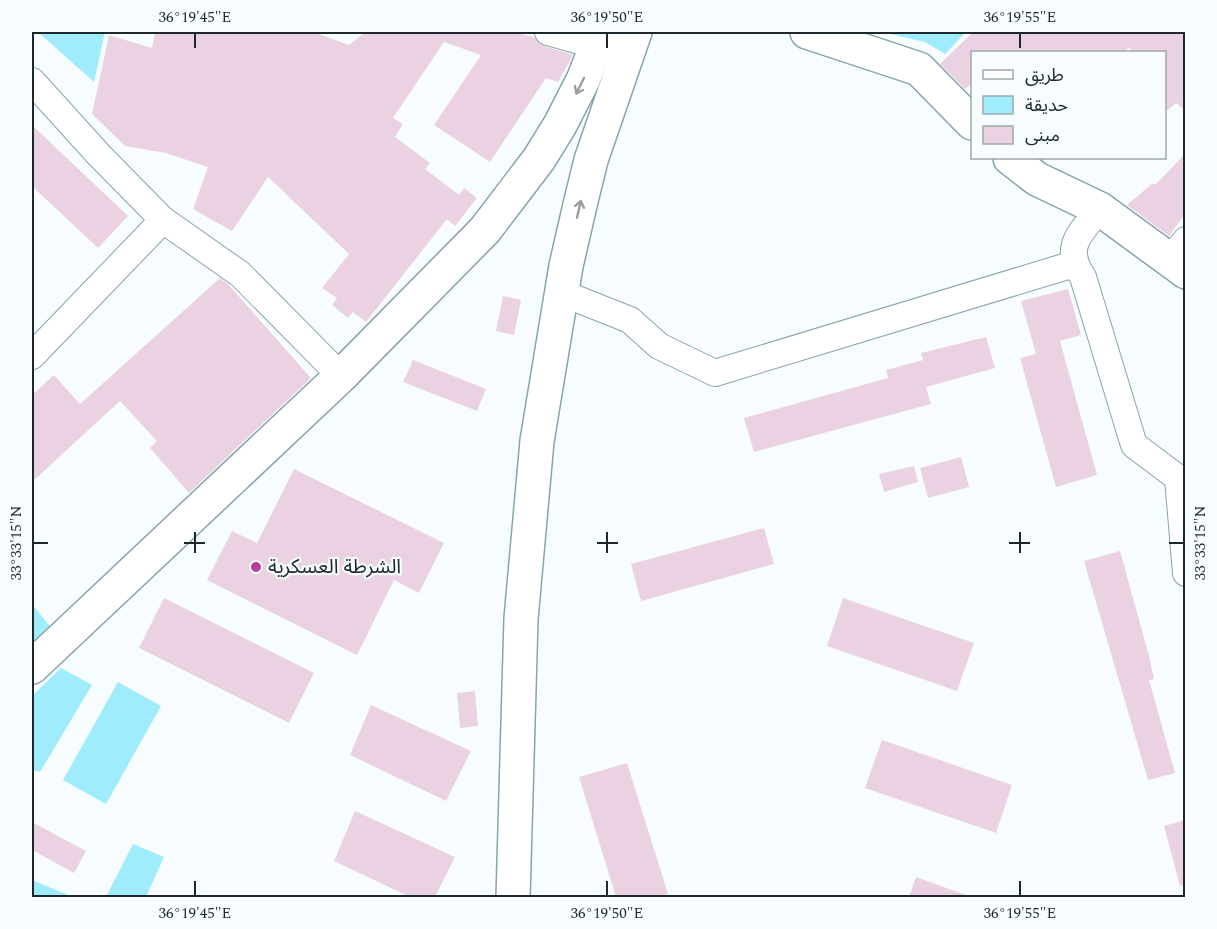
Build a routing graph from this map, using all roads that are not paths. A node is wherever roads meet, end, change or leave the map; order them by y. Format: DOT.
graph roads {
  1 [pos="548,32"];
  2 [pos="635,32"];
  3 [pos="807,32"];
  4 [pos="589,35"];
  5 [pos="32,81"];
  6 [pos="971,122"];
  7 [pos="1011,159"];
  8 [pos="1100,209"];
  9 [pos="164,220"];
  10 [pos="1180,257"];
  11 [pos="1074,264"];
  12 [pos="564,280"];
  13 [pos="32,356"];
  14 [pos="341,376"];
  15 [pos="1185,573"];
  16 [pos="32,667"];
  17 [pos="513,897"];
  1 -- 4 [label="street"];
  12 -- 2 [label="main road, one-way"];
  3 -- 6 [label="main road"];
  4 -- 14 [label="main road, one-way"];
  5 -- 9 [label="street"];
  7 -- 8 [label="main road"];
  8 -- 10 [label="main road"];
  8 -- 11 [label="street"];
  9 -- 13 [label="street"];
  9 -- 14 [label="street"];
  11 -- 12 [label="street"];
  11 -- 15 [label="street"];
  12 -- 17 [label="main road"];
  14 -- 16 [label="main road"];
}
